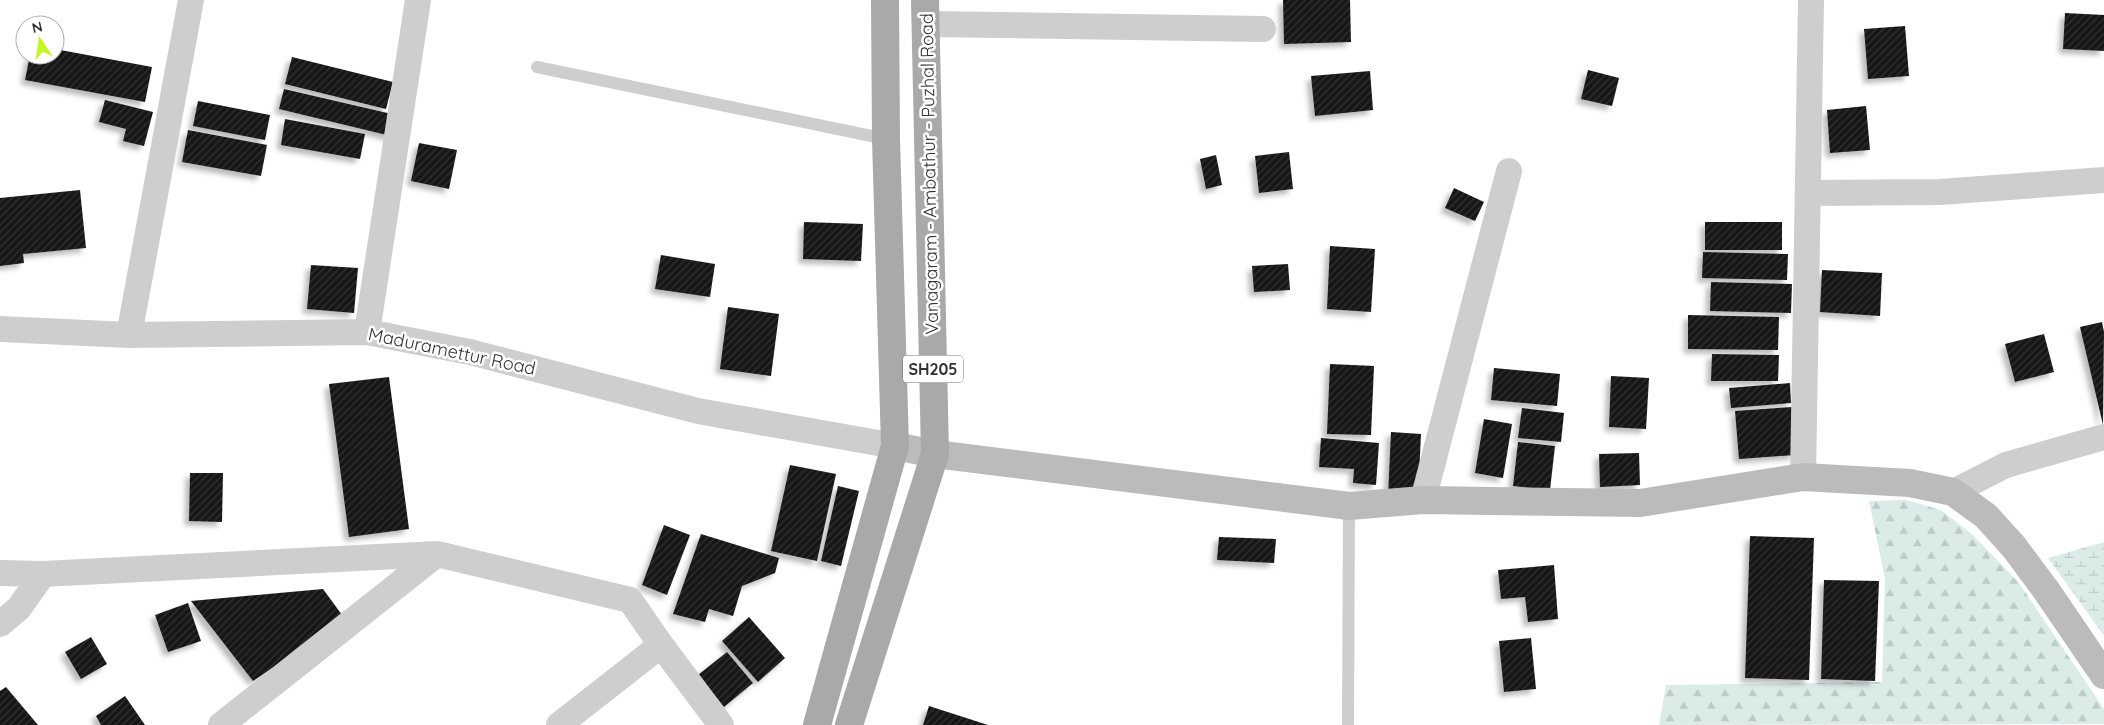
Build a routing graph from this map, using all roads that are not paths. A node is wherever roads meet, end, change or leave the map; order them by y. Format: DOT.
graph roads {
  1 [pos="191,0"];
  2 [pos="418,0"];
  3 [pos="885,0"];
  4 [pos="1811,0"];
  5 [pos="926,12"];
  6 [pos="1263,29"];
  7 [pos="537,67"];
  8 [pos="886,139"];
  9 [pos="1509,171"];
  10 [pos="2104,180"];
  11 [pos="1809,193"];
  12 [pos="0,329"];
  13 [pos="367,332"];
  14 [pos="129,336"];
  15 [pos="2104,438"];
  16 [pos="895,446"];
  17 [pos="935,454"];
  18 [pos="1803,477"];
  19 [pos="1953,492"];
  20 [pos="1423,500"];
  21 [pos="1349,506"];
  22 [pos="437,554"];
  23 [pos="0,573"];
  24 [pos="43,574"];
  25 [pos="0,624"];
  26 [pos="660,645"];
  27 [pos="2104,675"];
  28 [pos="221,725"];
  29 [pos="559,725"];
  30 [pos="722,725"];
  31 [pos="817,725"];
  32 [pos="849,725"];
  33 [pos="1348,725"];
  1 -- 14 [label="street"];
  2 -- 13 [label="street"];
  3 -- 8 [label="main road"];
  4 -- 11 [label="street"];
  5 -- 6 [label="street"];
  5 -- 17 [label="main road, Vanagaram - Ambathur - Puzhal Road / SH205"];
  7 -- 8 [label="lane"];
  8 -- 16 [label="main road"];
  9 -- 20 [label="street"];
  10 -- 11 [label="street"];
  11 -- 18 [label="street"];
  12 -- 14 [label="street, Maduramettur Road"];
  13 -- 14 [label="street, Maduramettur Road"];
  13 -- 16 [label="street, Maduramettur Road"];
  15 -- 19 [label="street"];
  16 -- 17 [label="main road"];
  16 -- 31 [label="main road"];
  17 -- 21 [label="main road"];
  17 -- 32 [label="main road, Vanagaram - Ambathur - Puzhal Road / SH205"];
  18 -- 19 [label="main road"];
  18 -- 20 [label="main road"];
  19 -- 27 [label="main road"];
  20 -- 21 [label="main road"];
  21 -- 33 [label="lane"];
  22 -- 24 [label="street"];
  22 -- 26 [label="street"];
  22 -- 28 [label="street"];
  23 -- 24 [label="street"];
  24 -- 25 [label="street"];
  26 -- 29 [label="street"];
  26 -- 30 [label="street"];
}
